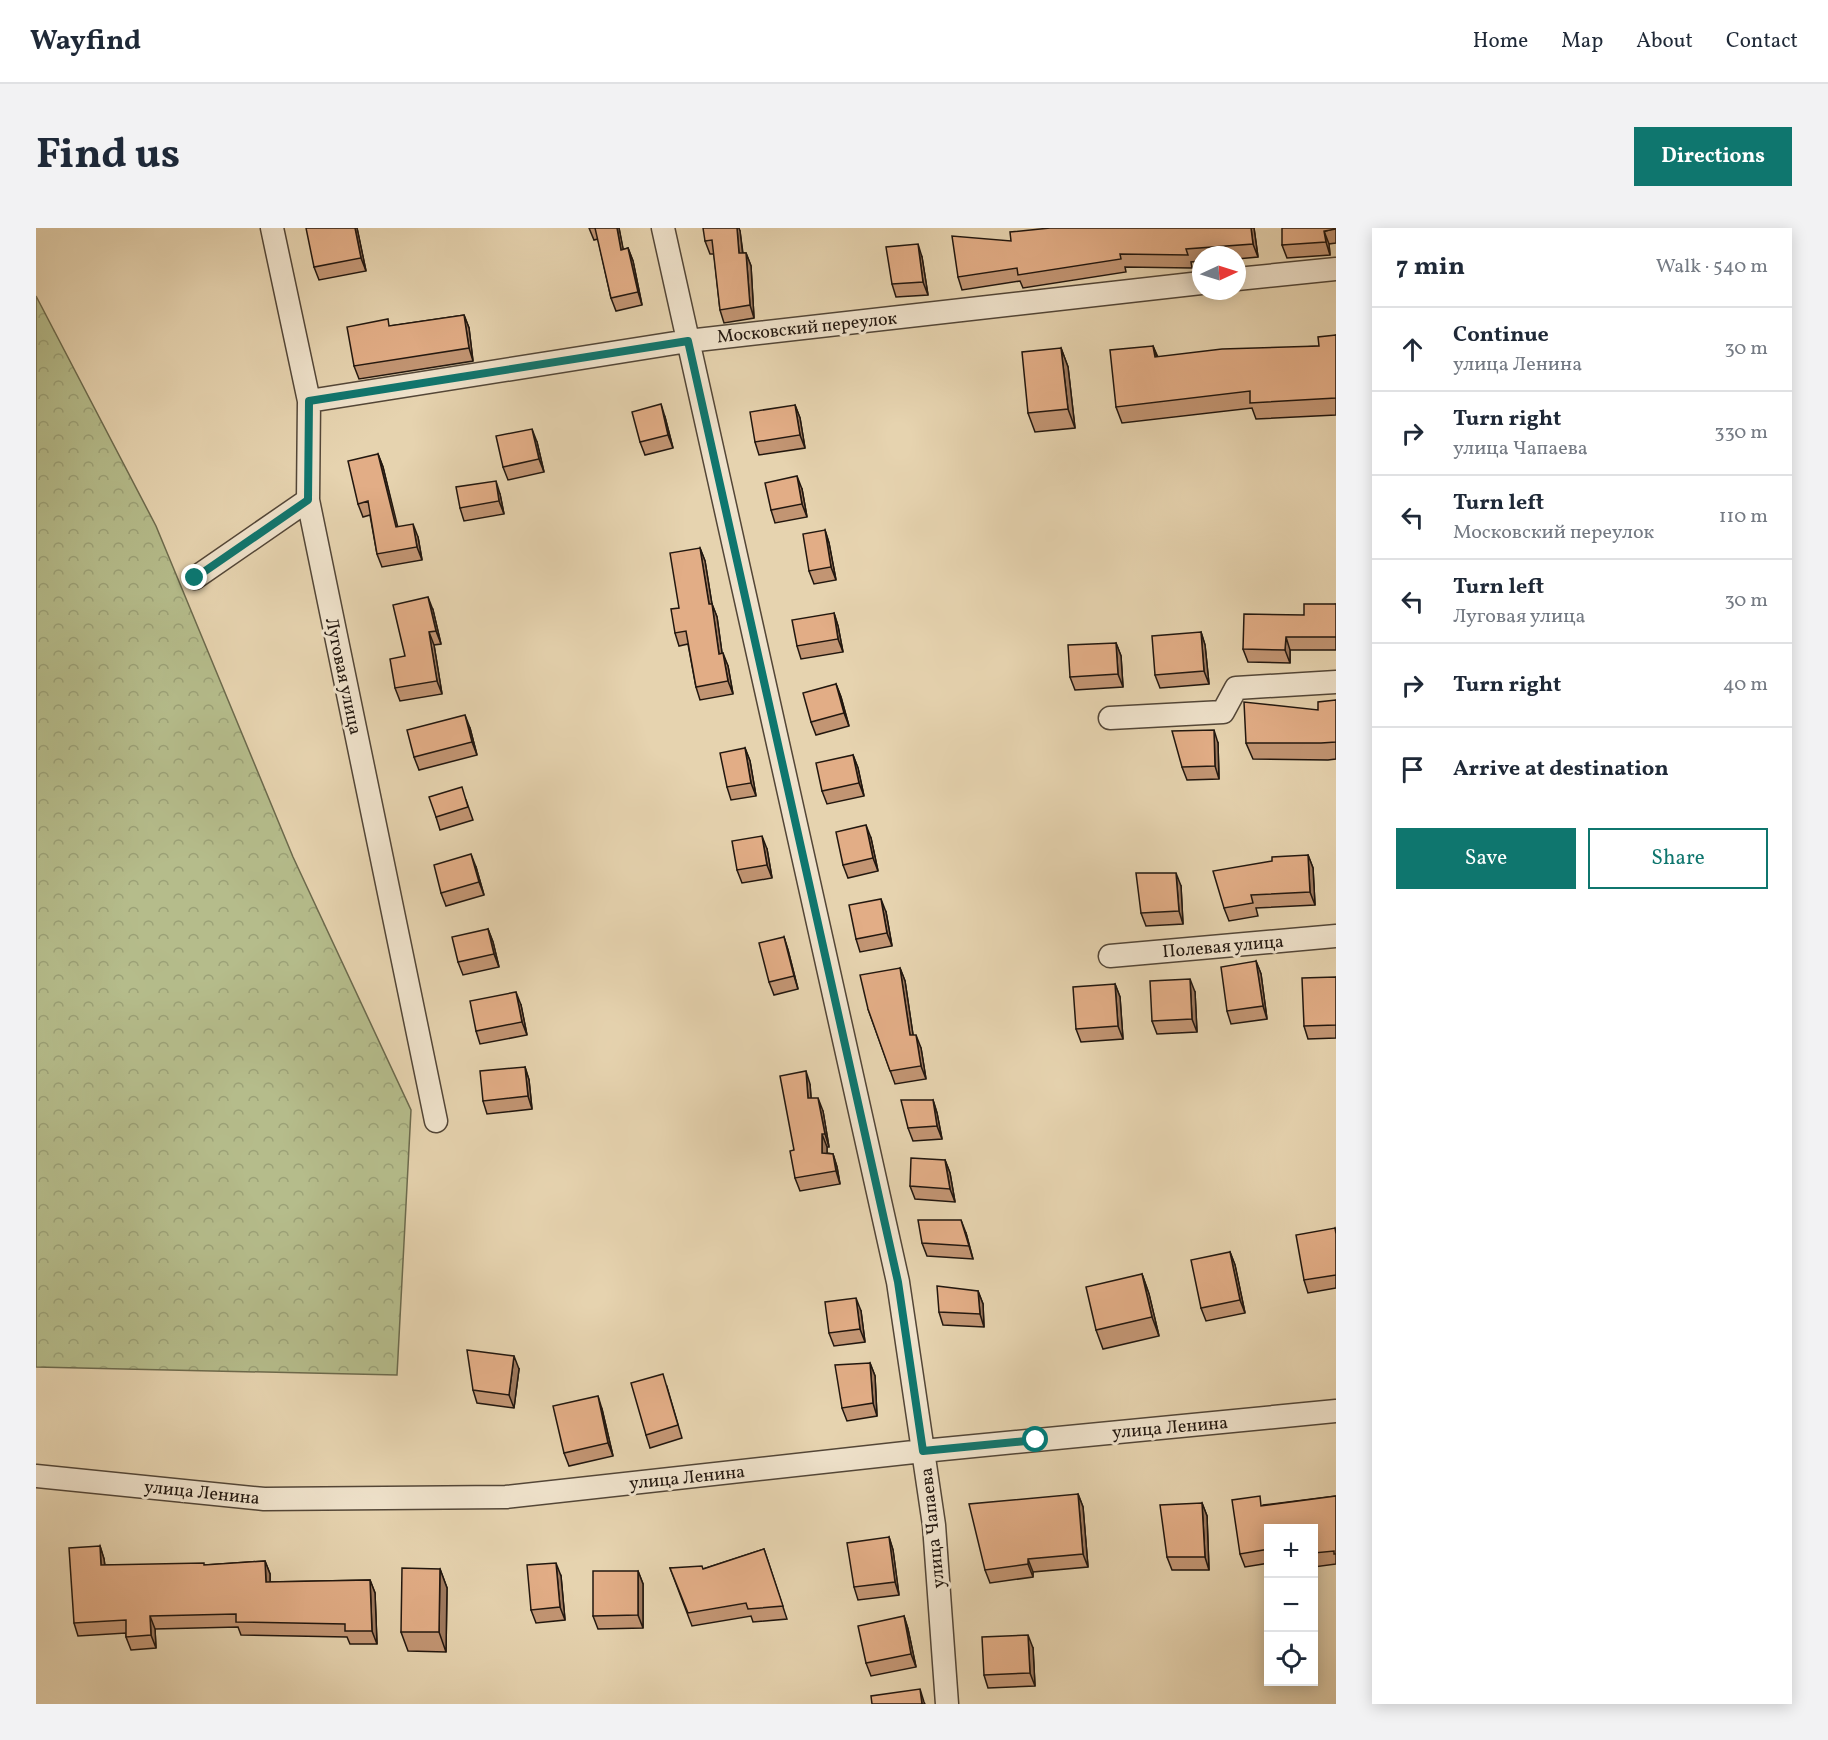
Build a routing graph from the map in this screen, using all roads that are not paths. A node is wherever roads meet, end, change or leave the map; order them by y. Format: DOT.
graph roads {
  1 [pos="272,228"];
  2 [pos="663,228"];
  3 [pos="1336,269"];
  4 [pos="1246,278"];
  5 [pos="1192,284"];
  6 [pos="688,341"];
  7 [pos="309,401"];
  8 [pos="308,500"];
  9 [pos="195,578"];
  10 [pos="1336,682"];
  11 [pos="1110,717"];
  12 [pos="1336,936"];
  13 [pos="1110,956"];
  14 [pos="436,1121"];
  15 [pos="1336,1411"];
  16 [pos="923,1451"];
  17 [pos="36,1476"];
  18 [pos="947,1704"];
  1 -- 7 [label="street, Луговая улица"];
  2 -- 6 [label="street, улица Чапаева"];
  3 -- 4 [label="street"];
  5 -- 6 [label="street, Московский переулок"];
  6 -- 7 [label="street, Московский переулок"];
  6 -- 16 [label="street, улица Чапаева"];
  7 -- 8 [label="street, Луговая улица"];
  8 -- 9 [label="street"];
  8 -- 14 [label="street, Луговая улица"];
  10 -- 11 [label="street"];
  12 -- 13 [label="street, Полевая улица"];
  15 -- 16 [label="street, улица Ленина"];
  16 -- 17 [label="street, улица Ленина"];
  16 -- 18 [label="street, улица Чапаева"];
}
